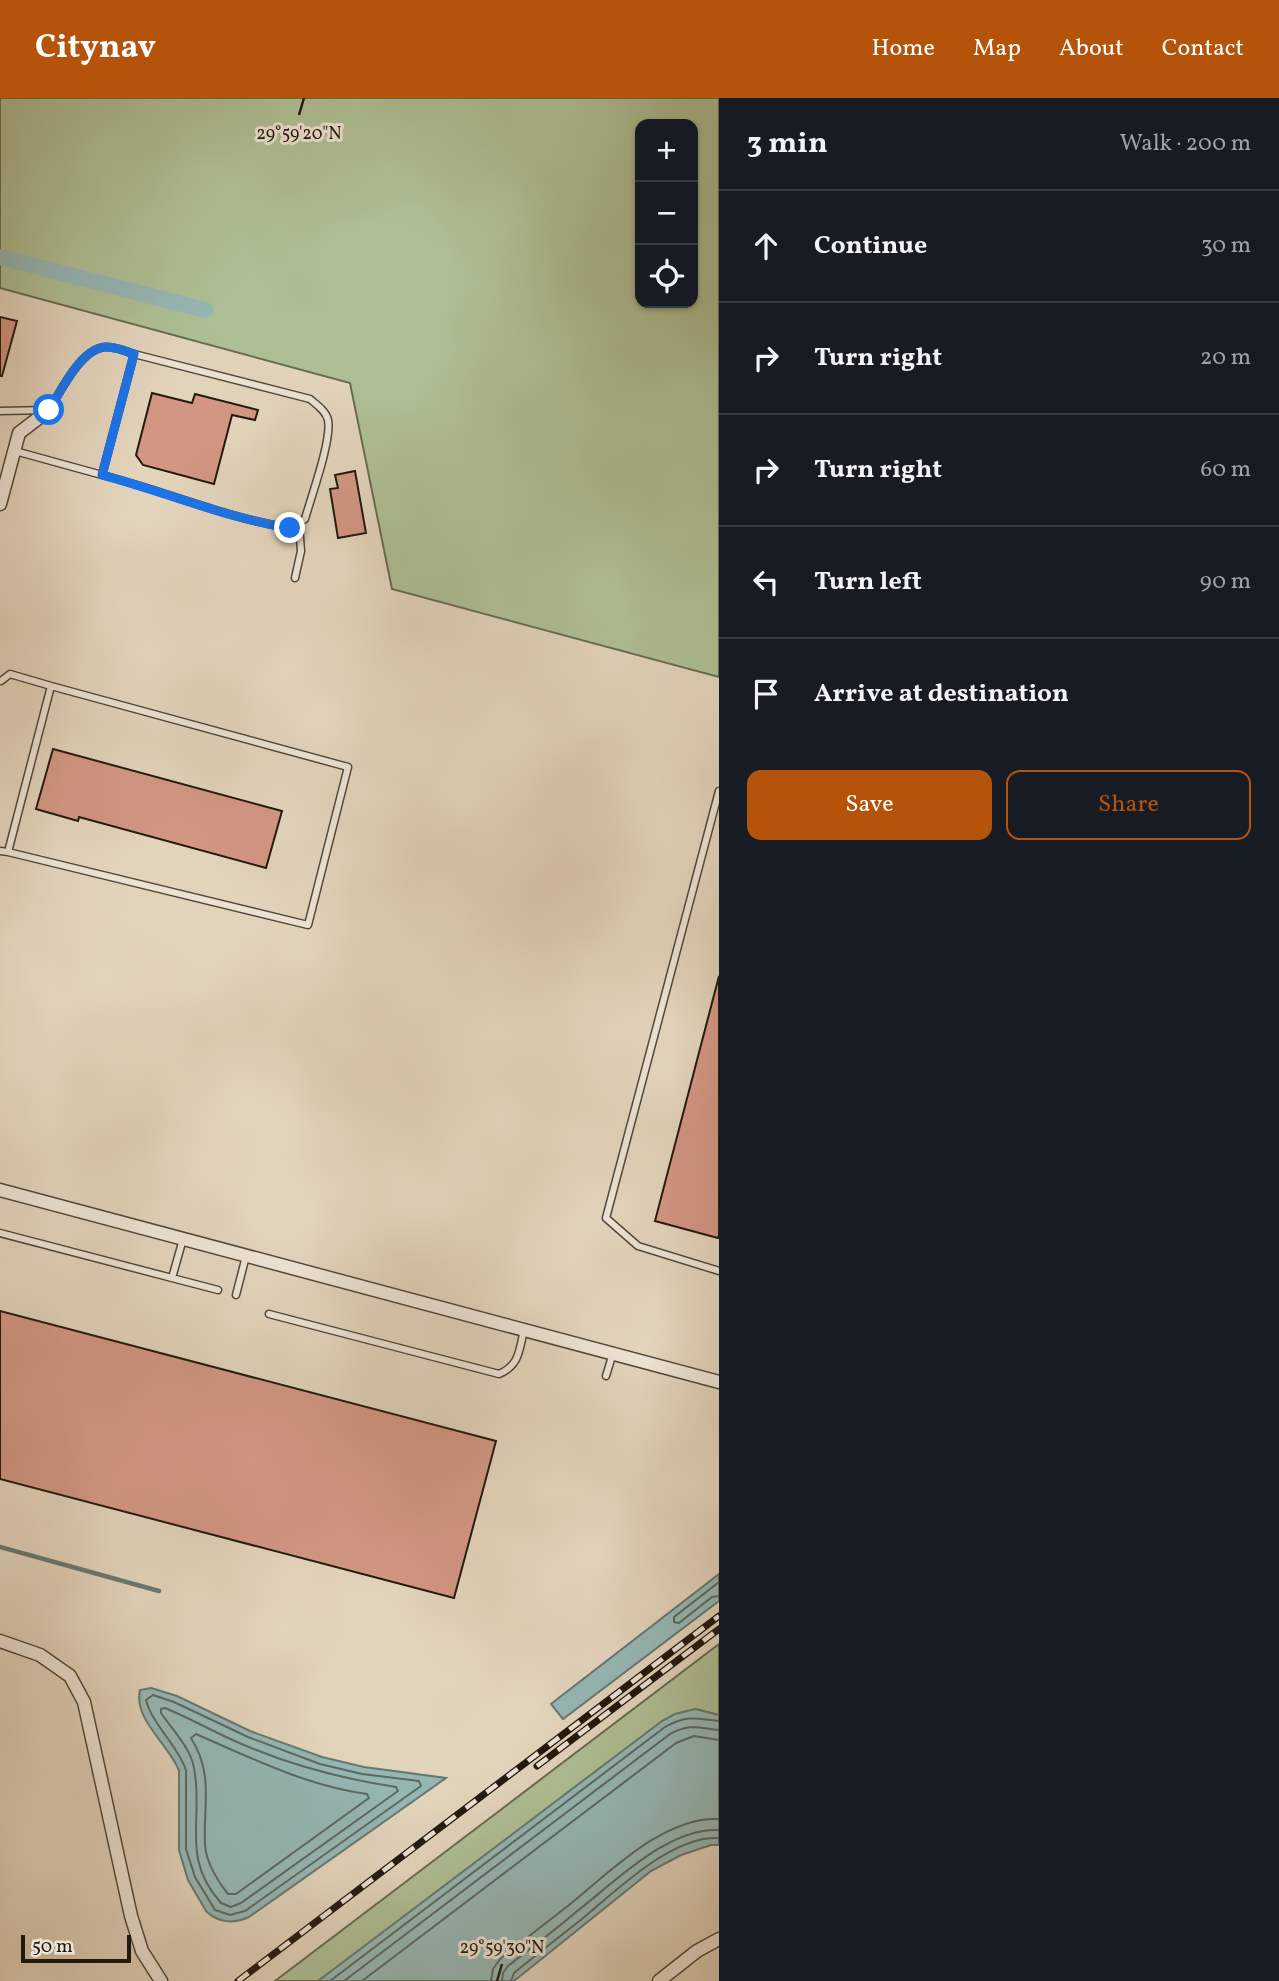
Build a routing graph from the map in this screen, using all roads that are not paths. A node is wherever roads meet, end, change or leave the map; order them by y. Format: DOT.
graph roads {
  1 [pos="134,354"];
  2 [pos="49,410"];
  3 [pos="0,411"];
  4 [pos="15,450"];
  5 [pos="102,475"];
  6 [pos="0,503"];
  7 [pos="299,524"];
  8 [pos="295,578"];
  9 [pos="0,681"];
  10 [pos="51,686"];
  11 [pos="719,791"];
  12 [pos="4,851"];
  13 [pos="0,1190"];
  14 [pos="0,1233"];
  15 [pos="183,1239"];
  16 [pos="246,1256"];
  17 [pos="719,1271"];
  18 [pos="172,1278"];
  19 [pos="218,1290"];
  20 [pos="236,1295"];
  21 [pos="269,1314"];
  22 [pos="524,1330"];
  23 [pos="612,1353"];
  24 [pos="606,1376"];
  25 [pos="719,1382"];
  26 [pos="0,1641"];
  27 [pos="719,1939"];
  28 [pos="161,1981"];
  29 [pos="659,1981"];
  1 -- 2 [label="lane"];
  1 -- 5 [label="lane"];
  1 -- 7 [label="lane"];
  2 -- 3 [label="lane"];
  2 -- 4 [label="street"];
  4 -- 5 [label="lane"];
  4 -- 6 [label="street"];
  5 -- 7 [label="lane"];
  7 -- 8 [label="lane"];
  9 -- 10 [label="lane"];
  10 -- 12 [label="lane"];
  10 -- 12 [label="lane"];
  11 -- 17 [label="lane"];
  13 -- 15 [label="street"];
  14 -- 18 [label="lane"];
  15 -- 16 [label="street"];
  15 -- 18 [label="lane"];
  16 -- 20 [label="lane"];
  16 -- 22 [label="street"];
  18 -- 19 [label="lane"];
  21 -- 22 [label="lane"];
  22 -- 23 [label="street"];
  23 -- 24 [label="lane"];
  23 -- 25 [label="street"];
  26 -- 28 [label="street"];
  27 -- 29 [label="street"];
}
